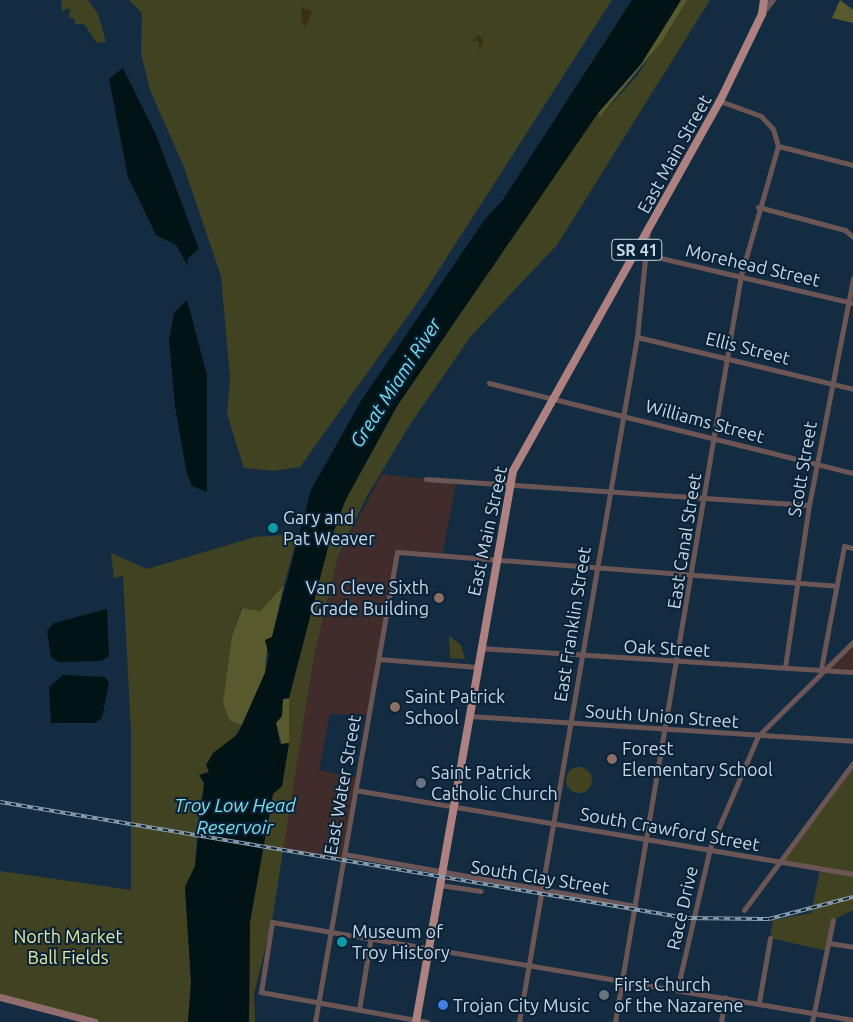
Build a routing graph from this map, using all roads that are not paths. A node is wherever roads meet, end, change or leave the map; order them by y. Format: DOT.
graph roads {
  1 [pos="764,0"];
  2 [pos="773,0"];
  3 [pos="762,14"];
  4 [pos="720,101"];
  5 [pos="778,146"];
  6 [pos="853,165"];
  7 [pos="758,207"];
  8 [pos="648,230"];
  9 [pos="853,237"];
  10 [pos="648,255"];
  11 [pos="741,275"];
  12 [pos="853,278"];
  13 [pos="846,301"];
  14 [pos="853,303"];
  15 [pos="636,337"];
  16 [pos="727,355"];
  17 [pos="488,383"];
  18 [pos="831,384"];
  19 [pos="853,389"];
  20 [pos="550,401"];
  21 [pos="623,414"];
  22 [pos="714,438"];
  23 [pos="818,465"];
  24 [pos="853,473"];
  25 [pos="426,479"];
  26 [pos="510,485"];
  27 [pos="609,490"];
  28 [pos="706,498"];
  29 [pos="809,505"];
  30 [pos="853,548"];
  31 [pos="496,560"];
  32 [pos="594,568"];
  33 [pos="692,572"];
  34 [pos="798,580"];
  35 [pos="837,586"];
  36 [pos="853,642"];
  37 [pos="480,648"];
  38 [pos="580,656"];
  39 [pos="379,659"];
  40 [pos="678,662"];
  41 [pos="477,667"];
  42 [pos="785,667"];
  43 [pos="821,669"];
  44 [pos="853,672"];
  45 [pos="469,716"];
  46 [pos="570,723"];
  47 [pos="667,729"];
  48 [pos="758,736"];
  49 [pos="853,741"];
  50 [pos="853,763"];
  51 [pos="355,790"];
  52 [pos="452,807"];
  53 [pos="551,822"];
  54 [pos="647,838"];
  55 [pos="710,848"];
  56 [pos="344,854"];
  57 [pos="782,863"];
  58 [pos="442,874"];
  59 [pos="853,874"];
  60 [pos="440,885"];
  61 [pos="481,891"];
  62 [pos="541,891"];
  63 [pos="635,906"];
  64 [pos="744,910"];
  65 [pos="833,920"];
  66 [pos="331,930"];
  67 [pos="371,936"];
  68 [pos="770,938"];
  69 [pos="829,943"];
  70 [pos="429,946"];
  71 [pos="853,947"];
  72 [pos="528,965"];
  73 [pos="623,981"];
  74 [pos="677,990"];
  75 [pos="0,997"];
  76 [pos="725,997"];
  77 [pos="318,1002"];
  78 [pos="759,1002"];
  79 [pos="359,1010"];
  80 [pos="814,1013"];
  81 [pos="853,1020"];
  82 [pos="416,1021"];
  83 [pos="95,1022"];
  84 [pos="314,1022"];
  85 [pos="427,1022"];
  86 [pos="519,1022"];
  87 [pos="615,1022"];
  88 [pos="721,1022"];
  89 [pos="812,1022"];
  1 -- 3 [label="main road, SR 41"];
  2 -- 3 [label="street"];
  3 -- 4 [label="main road, East Main Street / SR 41"];
  4 -- 5 [label="street"];
  4 -- 8 [label="main road, East Main Street / SR 41"];
  5 -- 6 [label="street"];
  5 -- 7 [label="street, East Canal Street"];
  7 -- 9 [label="street"];
  7 -- 11 [label="street, East Canal Street"];
  8 -- 10 [label="street, East Franklin Street"];
  8 -- 20 [label="main road, East Main Street / SR 41"];
  10 -- 11 [label="street, Morehead Street"];
  10 -- 15 [label="street, East Franklin Street"];
  11 -- 13 [label="street, Morehead Street"];
  11 -- 16 [label="street, East Canal Street"];
  12 -- 13 [label="street, Scott Street"];
  13 -- 14 [label="street, Morehead Street"];
  13 -- 18 [label="street, Scott Street"];
  15 -- 16 [label="street, Ellis Street"];
  15 -- 21 [label="street, East Franklin Street"];
  16 -- 18 [label="street, Ellis Street"];
  16 -- 22 [label="street, East Canal Street"];
  17 -- 20 [label="street, Williams Street"];
  18 -- 19 [label="street, Ellis Street"];
  18 -- 23 [label="street, Scott Street"];
  20 -- 21 [label="street, Williams Street"];
  20 -- 26 [label="main road, East Main Street / SR 41"];
  21 -- 22 [label="street, Williams Street"];
  21 -- 27 [label="street, East Franklin Street"];
  22 -- 23 [label="street, Williams Street"];
  22 -- 28 [label="street, East Canal Street"];
  23 -- 24 [label="street, Williams Street"];
  23 -- 29 [label="street, Scott Street"];
  25 -- 26 [label="street"];
  26 -- 27 [label="street"];
  26 -- 31 [label="main road, East Main Street / SR 41"];
  27 -- 28 [label="street"];
  27 -- 32 [label="street, East Franklin Street"];
  28 -- 29 [label="street"];
  28 -- 33 [label="street, East Canal Street"];
  29 -- 34 [label="street, Scott Street"];
  30 -- 35 [label="street"];
  31 -- 32 [label="street"];
  31 -- 37 [label="main road, East Main Street / SR 41"];
  31 -- 39 [label="street, East Water Street"];
  32 -- 33 [label="street"];
  32 -- 38 [label="street, East Franklin Street"];
  33 -- 34 [label="street"];
  33 -- 40 [label="street, East Canal Street"];
  34 -- 35 [label="street"];
  34 -- 42 [label="street, Scott Street"];
  35 -- 43 [label="street"];
  36 -- 43 [label="street, Race Drive"];
  37 -- 38 [label="street, Oak Street"];
  37 -- 41 [label="main road, East Main Street / SR 41"];
  38 -- 40 [label="street, Oak Street"];
  38 -- 46 [label="street, East Franklin Street"];
  39 -- 41 [label="street"];
  39 -- 51 [label="street, East Water Street"];
  40 -- 42 [label="street, Oak Street"];
  40 -- 47 [label="street, East Canal Street"];
  41 -- 45 [label="main road, East Main Street / SR 41"];
  42 -- 43 [label="street, Oak Street"];
  43 -- 44 [label="street, Oak Street"];
  43 -- 48 [label="street, Race Drive"];
  45 -- 46 [label="street, South Union Street"];
  45 -- 52 [label="main road, East Main Street / SR 41"];
  46 -- 47 [label="street, South Union Street"];
  46 -- 53 [label="street, East Franklin Street"];
  47 -- 48 [label="street, South Union Street"];
  47 -- 54 [label="street, East Canal Street"];
  48 -- 49 [label="street, South Union Street"];
  48 -- 55 [label="street, Race Drive"];
  50 -- 57 [label="street"];
  51 -- 52 [label="street, South Crawford Street"];
  51 -- 56 [label="street, East Water Street"];
  52 -- 53 [label="street, South Crawford Street"];
  52 -- 58 [label="main road, East Main Street / SR 41"];
  53 -- 54 [label="street, South Crawford Street"];
  53 -- 62 [label="street, East Franklin Street"];
  54 -- 55 [label="street, South Crawford Street"];
  54 -- 63 [label="street, East Canal Street"];
  55 -- 57 [label="street, South Crawford Street"];
  55 -- 74 [label="street, Race Drive"];
  56 -- 58 [label="street, South Clay Street"];
  56 -- 66 [label="street, East Water Street"];
  57 -- 59 [label="street, South Crawford Street"];
  57 -- 64 [label="street"];
  58 -- 60 [label="main road, East Main Street / SR 41"];
  58 -- 62 [label="street, South Clay Street"];
  60 -- 61 [label="street, South Clay Street"];
  60 -- 70 [label="main road, East Main Street / SR 41"];
  62 -- 63 [label="street, South Clay Street"];
  62 -- 72 [label="street, East Franklin Street"];
  63 -- 73 [label="street, East Canal Street"];
  65 -- 69 [label="street"];
  66 -- 67 [label="street"];
  66 -- 77 [label="street, East Water Street"];
  66 -- 77 [label="street"];
  67 -- 70 [label="street"];
  67 -- 79 [label="street"];
  68 -- 78 [label="street"];
  69 -- 71 [label="street"];
  69 -- 80 [label="street"];
  70 -- 72 [label="street"];
  70 -- 82 [label="main road, East Main Street / SR 41"];
  72 -- 73 [label="street"];
  72 -- 86 [label="street, East Franklin Street"];
  73 -- 74 [label="street"];
  73 -- 87 [label="street, East Canal Street"];
  74 -- 76 [label="street"];
  75 -- 83 [label="main road"];
  76 -- 78 [label="street"];
  76 -- 88 [label="street"];
  77 -- 79 [label="street"];
  77 -- 84 [label="street, East Water Street"];
  78 -- 80 [label="street"];
  79 -- 82 [label="street"];
  80 -- 81 [label="street"];
  80 -- 89 [label="street"];
  82 -- 85 [label="street"];
}
